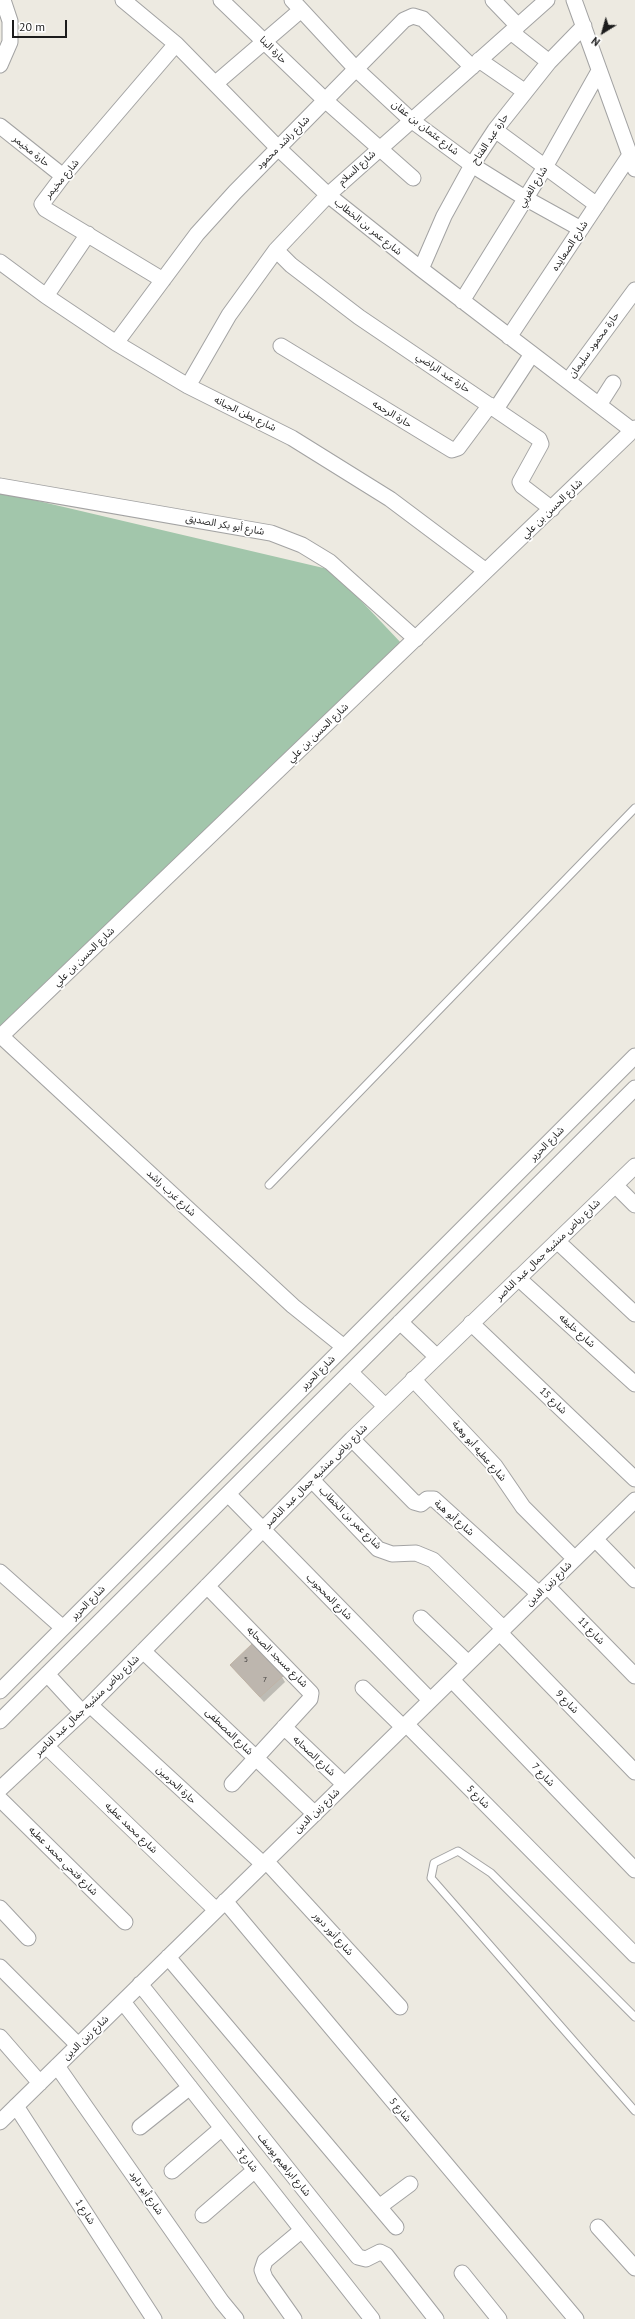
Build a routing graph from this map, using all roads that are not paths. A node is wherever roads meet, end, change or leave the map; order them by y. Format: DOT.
graph roads {
  1 [pos="3,0"];
  2 [pos="123,0"];
  3 [pos="221,0"];
  4 [pos="493,0"];
  5 [pos="547,0"];
  6 [pos="574,0"];
  7 [pos="296,5"];
  8 [pos="584,26"];
  9 [pos="514,29"];
  10 [pos="265,42"];
  11 [pos="176,44"];
  12 [pos="549,62"];
  13 [pos="475,63"];
  14 [pos="0,65"];
  15 [pos="356,69"];
  16 [pos="599,71"];
  17 [pos="216,84"];
  18 [pos="524,92"];
  19 [pos="326,101"];
  20 [pos="411,120"];
  21 [pos="0,126"];
  22 [pos="495,130"];
  23 [pos="278,148"];
  24 [pos="379,149"];
  25 [pos="630,155"];
  26 [pos="472,165"];
  27 [pos="545,167"];
  28 [pos="635,169"];
  29 [pos="63,176"];
  30 [pos="413,178"];
  31 [pos="328,195"];
  32 [pos="525,198"];
  33 [pos="597,205"];
  34 [pos="581,229"];
  35 [pos="88,234"];
  36 [pos="276,250"];
  37 [pos="0,262"];
  38 [pos="421,269"];
  39 [pos="163,280"];
  40 [pos="635,290"];
  41 [pos="46,296"];
  42 [pos="462,301"];
  43 [pos="509,337"];
  44 [pos="116,343"];
  45 [pos="280,346"];
  46 [pos="532,354"];
  47 [pos="568,382"];
  48 [pos="613,383"];
  49 [pos="188,386"];
  50 [pos="599,405"];
  51 [pos="493,407"];
  52 [pos="634,430"];
  53 [pos="0,486"];
  54 [pos="552,508"];
  55 [pos="486,571"];
  56 [pos="416,639"];
  57 [pos="635,808"];
  58 [pos="0,1037"];
  59 [pos="634,1060"];
  60 [pos="635,1088"];
  61 [pos="635,1166"];
  62 [pos="269,1185"];
  63 [pos="615,1185"];
  64 [pos="635,1204"];
  65 [pos="557,1241"];
  66 [pos="439,1252"];
  67 [pos="454,1268"];
  68 [pos="417,1274"];
  69 [pos="518,1278"];
  70 [pos="432,1290"];
  71 [pos="635,1314"];
  72 [pos="400,1322"];
  73 [pos="471,1323"];
  74 [pos="344,1347"];
  75 [pos="436,1356"];
  76 [pos="350,1372"];
  77 [pos="413,1379"];
  78 [pos="635,1384"];
  79 [pos="385,1406"];
  80 [pos="352,1439"];
  81 [pos="635,1479"];
  82 [pos="312,1480"];
  83 [pos="228,1494"];
  84 [pos="635,1500"];
  85 [pos="263,1530"];
  86 [pos="596,1539"];
  87 [pos="575,1559"];
  88 [pos="0,1572"];
  89 [pos="635,1580"];
  90 [pos="207,1586"];
  91 [pos="543,1590"];
  92 [pos="421,1618"];
  93 [pos="63,1628"];
  94 [pos="502,1631"];
  95 [pos="143,1651"];
  96 [pos="468,1663"];
  97 [pos="47,1674"];
  98 [pos="635,1676"];
  99 [pos="452,1680"];
  100 [pos="363,1688"];
  101 [pos="0,1691"];
  102 [pos="430,1700"];
  103 [pos="86,1709"];
  104 [pos="0,1721"];
  105 [pos="405,1726"];
  106 [pos="284,1727"];
  107 [pos="46,1746"];
  108 [pos="256,1758"];
  109 [pos="635,1772"];
  110 [pos="232,1784"];
  111 [pos="344,1784"];
  112 [pos="0,1789"];
  113 [pos="0,1799"];
  114 [pos="315,1814"];
  115 [pos="265,1862"];
  116 [pos="635,1870"];
  117 [pos="221,1905"];
  118 [pos="0,1908"];
  119 [pos="125,1922"];
  120 [pos="28,1938"];
  121 [pos="635,1955"];
  122 [pos="168,1957"];
  123 [pos="0,1967"];
  124 [pos="140,1984"];
  125 [pos="122,2002"];
  126 [pos="400,2007"];
  127 [pos="635,2017"];
  128 [pos="0,2037"];
  129 [pos="78,2045"];
  130 [pos="57,2066"];
  131 [pos="40,2083"];
  132 [pos="190,2087"];
  133 [pos="16,2106"];
  134 [pos="635,2111"];
  135 [pos="0,2122"];
  136 [pos="140,2127"];
  137 [pos="222,2128"];
  138 [pos="255,2170"];
  139 [pos="172,2171"];
  140 [pos="410,2184"];
  141 [pos="379,2207"];
  142 [pos="202,2215"];
  143 [pos="396,2227"];
  144 [pos="598,2227"];
  145 [pos="302,2230"];
  146 [pos="635,2268"];
  147 [pos="462,2274"];
  148 [pos="154,2319"];
  149 [pos="236,2319"];
  150 [pos="294,2319"];
  151 [pos="372,2319"];
  152 [pos="436,2319"];
  153 [pos="499,2319"];
  154 [pos="576,2319"];
  1 -- 14 [label="street"];
  2 -- 11 [label="street, شارع عمر بن الخطاب"];
  3 -- 10 [label="street, حارة البنا"];
  4 -- 9 [label="street"];
  5 -- 9 [label="street, شارع السلام"];
  6 -- 8 [label="street"];
  7 -- 10 [label="street"];
  7 -- 15 [label="street, شارع عثمان بن عفان"];
  8 -- 12 [label="street, حارة عبد الفتاح"];
  8 -- 16 [label="street"];
  9 -- 12 [label="street"];
  9 -- 13 [label="street, شارع السلام"];
  10 -- 17 [label="street"];
  10 -- 19 [label="street, حارة البنا"];
  11 -- 17 [label="street, شارع عمر بن الخطاب"];
  11 -- 29 [label="street, شارع مخيمر"];
  12 -- 18 [label="street, حارة عبد الفتاح"];
  13 -- 15 [label="street, شارع راشد محمود"];
  13 -- 18 [label="street, شارع راشد محمود"];
  13 -- 20 [label="street, شارع السلام"];
  15 -- 19 [label="street, شارع راشد محمود"];
  15 -- 20 [label="street, شارع عثمان بن عفان"];
  16 -- 25 [label="street"];
  16 -- 27 [label="street, شارع الغربي"];
  17 -- 23 [label="street, شارع عمر بن الخطاب"];
  18 -- 22 [label="street, حارة عبد الفتاح"];
  19 -- 23 [label="street, شارع راشد محمود"];
  19 -- 24 [label="street, حارة البنا"];
  20 -- 24 [label="street, شارع السلام"];
  20 -- 26 [label="street, شارع عثمان بن عفان"];
  21 -- 29 [label="street, حارة مخيمر"];
  22 -- 26 [label="street, حارة عبد الفتاح"];
  22 -- 27 [label="street"];
  23 -- 31 [label="street, شارع عمر بن الخطاب"];
  23 -- 39 [label="street, شارع راشد محمود"];
  24 -- 30 [label="street, حارة البنا"];
  24 -- 31 [label="street, شارع السلام"];
  25 -- 28 [label="street"];
  25 -- 33 [label="street, شارع الصعايده"];
  26 -- 32 [label="street, شارع عثمان بن عفان"];
  26 -- 38 [label="street, حارة عبد الفتاح"];
  27 -- 32 [label="street, شارع الغربي"];
  27 -- 33 [label="street"];
  29 -- 35 [label="street, شارع مخيمر"];
  31 -- 36 [label="street, شارع السلام"];
  31 -- 38 [label="street, شارع عمر بن الخطاب"];
  32 -- 34 [label="street, شارع عثمان بن عفان"];
  32 -- 42 [label="street, شارع الغربي"];
  33 -- 34 [label="street, شارع الصعايده"];
  34 -- 43 [label="street, شارع الصعايده"];
  35 -- 39 [label="street, شارع مخيمر"];
  35 -- 41 [label="street"];
  36 -- 49 [label="street, شارع السلام"];
  36 -- 51 [label="street, حارة عبد الراضي"];
  37 -- 41 [label="street, شارع بطن الجبانه"];
  38 -- 42 [label="street, شارع عمر بن الخطاب"];
  39 -- 44 [label="street, شارع راشد محمود"];
  40 -- 47 [label="street, حارة محمود سليمان"];
  41 -- 44 [label="street, شارع بطن الجبانه"];
  42 -- 43 [label="street, شارع عمر بن الخطاب"];
  43 -- 46 [label="street, شارع عمر بن الخطاب"];
  44 -- 49 [label="street, شارع بطن الجبانه"];
  45 -- 51 [label="street, حارة الرحمه"];
  46 -- 47 [label="street, شارع عمر بن الخطاب"];
  46 -- 51 [label="street, حارة الرحمه"];
  47 -- 50 [label="street, شارع عمر بن الخطاب"];
  48 -- 50 [label="street"];
  49 -- 55 [label="street, شارع بطن الجبانه"];
  50 -- 52 [label="street, شارع عمر بن الخطاب"];
  51 -- 54 [label="street, حارة عبد الراضي"];
  52 -- 54 [label="street, شارع الحسن بن علي"];
  53 -- 56 [label="street, شارع أبو بكر الصديق"];
  54 -- 55 [label="street, شارع الحسن بن علي"];
  55 -- 56 [label="street, شارع الحسن بن علي"];
  56 -- 58 [label="street, شارع الحسن بن علي"];
  57 -- 62 [label="lane"];
  58 -- 74 [label="street, شارع غرب راشد"];
  59 -- 66 [label="street, شارع الحرير"];
  60 -- 67 [label="street"];
  61 -- 63 [label="street, شارع رياض منشيه جمال عبد الناصر"];
  63 -- 64 [label="street"];
  63 -- 65 [label="street, شارع رياض منشيه جمال عبد الناصر"];
  65 -- 69 [label="street, شارع رياض منشيه جمال عبد الناصر"];
  65 -- 71 [label="street"];
  66 -- 67 [label="street"];
  66 -- 68 [label="street, شارع الحرير"];
  67 -- 70 [label="street"];
  68 -- 70 [label="street"];
  68 -- 74 [label="street, شارع الحرير"];
  69 -- 73 [label="street, شارع رياض منشيه جمال عبد الناصر"];
  69 -- 78 [label="street, شارع خليفه"];
  70 -- 72 [label="street"];
  72 -- 75 [label="street"];
  72 -- 76 [label="street"];
  73 -- 75 [label="street, شارع رياض منشيه جمال عبد الناصر"];
  73 -- 81 [label="street, شارع 15"];
  74 -- 93 [label="street, شارع الحرير"];
  75 -- 77 [label="street, شارع رياض منشيه جمال عبد الناصر"];
  76 -- 79 [label="street"];
  76 -- 83 [label="street"];
  77 -- 79 [label="street, شارع رياض منشيه جمال عبد الناصر"];
  77 -- 87 [label="street, شارع عطيه أبو وهبة"];
  79 -- 80 [label="street, شارع رياض منشيه جمال عبد الناصر"];
  80 -- 82 [label="street, شارع رياض منشيه جمال عبد الناصر"];
  80 -- 91 [label="street, شارع أبو هبة"];
  82 -- 85 [label="street, شارع رياض منشيه جمال عبد الناصر"];
  82 -- 94 [label="street, شارع عمر بن الخطاب"];
  83 -- 85 [label="street, شارع المحجوب"];
  83 -- 97 [label="street"];
  84 -- 86 [label="street, شارع زين الدين"];
  85 -- 90 [label="street, شارع رياض منشيه جمال عبد الناصر"];
  85 -- 102 [label="street, شارع المحجوب"];
  86 -- 87 [label="street, شارع زين الدين"];
  86 -- 89 [label="street"];
  87 -- 91 [label="street, شارع زين الدين"];
  88 -- 93 [label="street"];
  90 -- 95 [label="street, شارع رياض منشيه جمال عبد الناصر"];
  90 -- 106 [label="street, شارع مسجد الصحابه"];
  91 -- 94 [label="street, شارع زين الدين"];
  91 -- 98 [label="street, شارع 11"];
  92 -- 96 [label="street"];
  93 -- 101 [label="street, شارع الحرير"];
  94 -- 96 [label="street, شارع زين الدين"];
  94 -- 109 [label="street, شارع 9"];
  95 -- 103 [label="street, شارع رياض منشيه جمال عبد الناصر"];
  95 -- 108 [label="street, شارع المصطفى"];
  96 -- 99 [label="street, شارع زين الدين"];
  97 -- 103 [label="street, حارة الحرمين"];
  97 -- 104 [label="street"];
  99 -- 102 [label="street, شارع زين الدين"];
  99 -- 116 [label="street, شارع 7"];
  100 -- 105 [label="street, شارع 5"];
  102 -- 105 [label="street, شارع زين الدين"];
  103 -- 107 [label="street, شارع رياض منشيه جمال عبد الناصر"];
  103 -- 115 [label="street, حارة الحرمين"];
  105 -- 111 [label="street, شارع زين الدين"];
  105 -- 121 [label="street, شارع 5"];
  106 -- 108 [label="street, شارع مسجد الصحابه"];
  106 -- 111 [label="street, شارع الصحابه"];
  107 -- 112 [label="street, شارع رياض منشيه جمال عبد الناصر"];
  107 -- 117 [label="street, شارع محمد عطيه"];
  108 -- 110 [label="street, شارع مسجد الصحابه"];
  108 -- 114 [label="street, شارع المصطفى"];
  111 -- 114 [label="street, شارع زين الدين"];
  113 -- 119 [label="street, شارع فتحي محمد عطيه"];
  114 -- 115 [label="street, شارع زين الدين"];
  115 -- 117 [label="street, شارع زين الدين"];
  115 -- 126 [label="street, شارع أنور دبور"];
  117 -- 122 [label="street, شارع زين الدين"];
  117 -- 154 [label="street, شارع 5"];
  118 -- 120 [label="street"];
  122 -- 124 [label="street, شارع زين الدين"];
  122 -- 141 [label="street"];
  123 -- 129 [label="street"];
  124 -- 125 [label="street, شارع زين الدين"];
  124 -- 152 [label="street, شارع ابراهيم يوسف"];
  125 -- 129 [label="street, شارع زين الدين"];
  125 -- 132 [label="street, شارع 3"];
  127 -- 134 [label="lane"];
  128 -- 131 [label="street"];
  129 -- 130 [label="street, شارع زين الدين"];
  130 -- 131 [label="street, شارع زين الدين"];
  130 -- 149 [label="street, شارع أبو داود"];
  131 -- 133 [label="street, شارع زين الدين"];
  132 -- 136 [label="street"];
  132 -- 137 [label="street, شارع 3"];
  133 -- 135 [label="street, شارع زين الدين"];
  133 -- 148 [label="street, شارع 1"];
  137 -- 138 [label="street, شارع 3"];
  137 -- 139 [label="street"];
  138 -- 142 [label="street"];
  138 -- 145 [label="street, شارع 3"];
  140 -- 141 [label="street"];
  141 -- 143 [label="street"];
  144 -- 146 [label="street"];
  145 -- 150 [label="street"];
  145 -- 151 [label="street, شارع 3"];
  147 -- 153 [label="street"];
}
